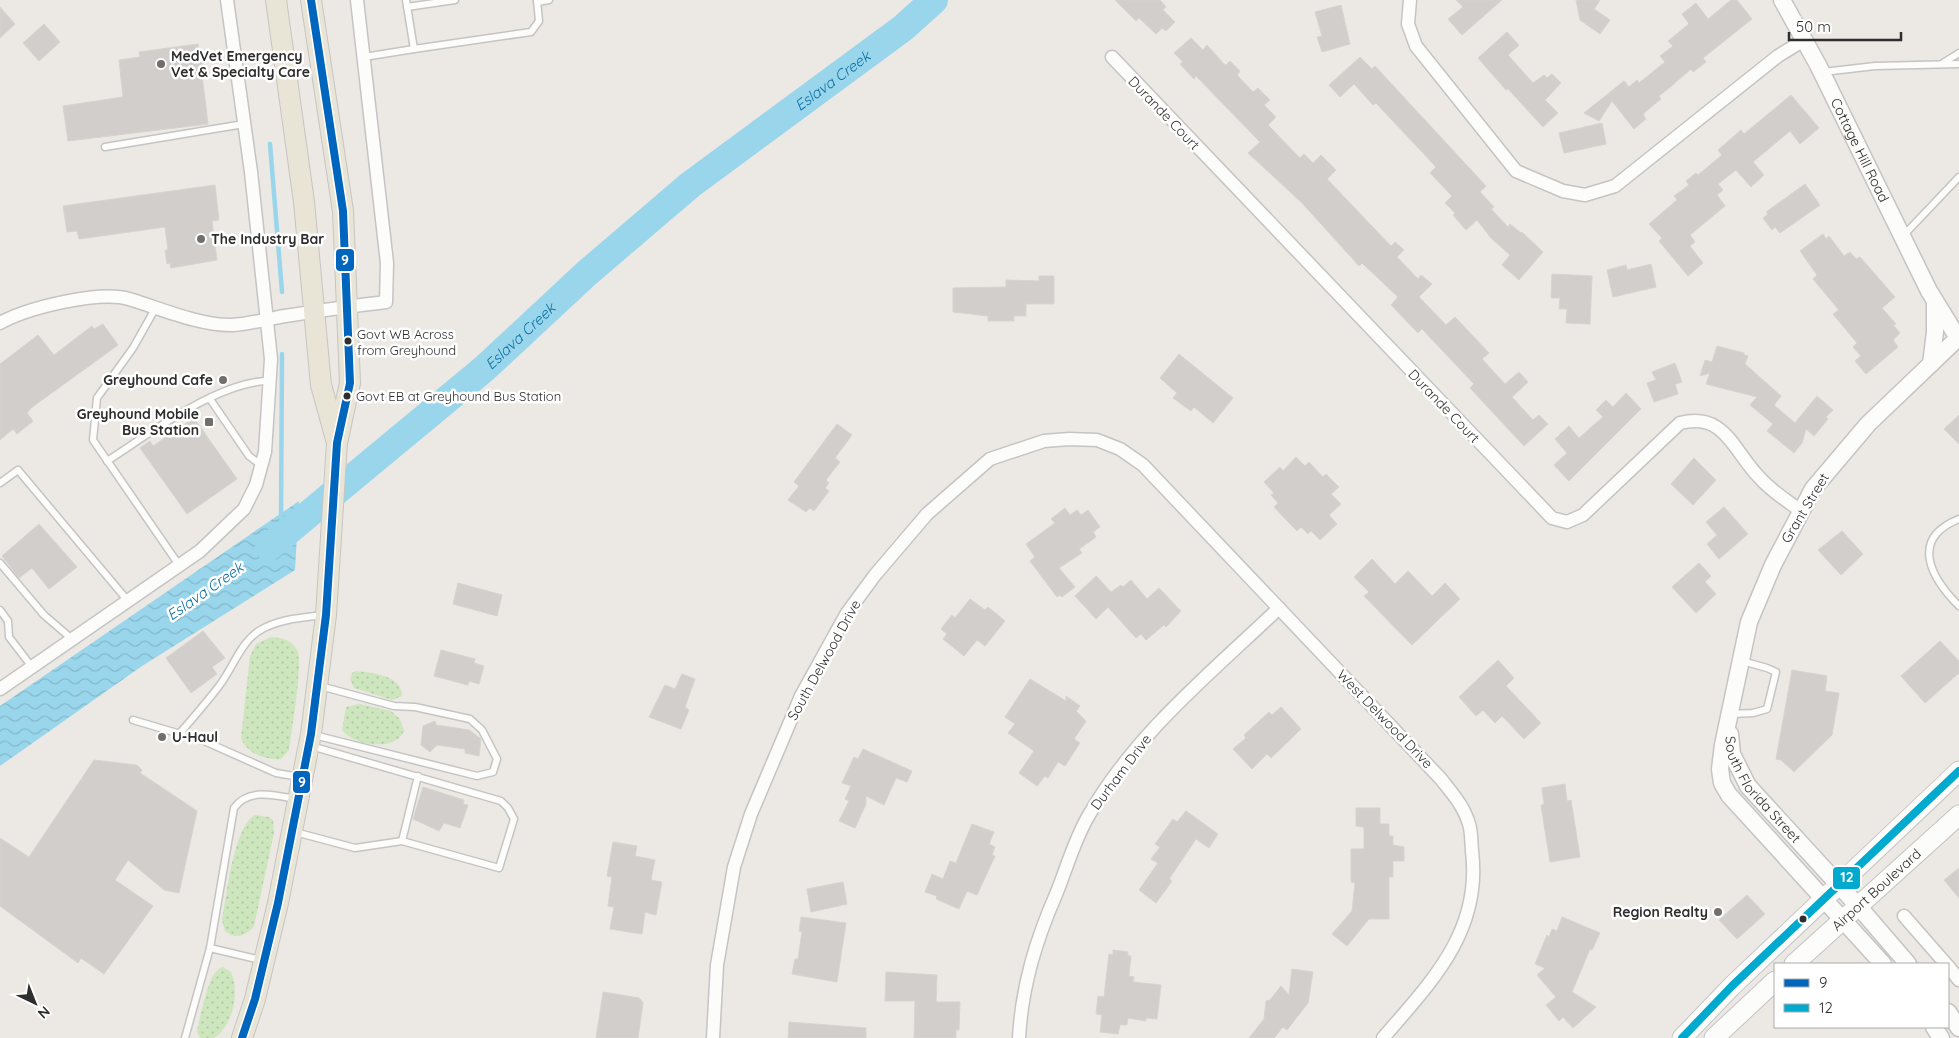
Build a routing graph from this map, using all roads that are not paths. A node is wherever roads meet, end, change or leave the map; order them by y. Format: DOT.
graph roads {
  1 [pos="228,0"];
  2 [pos="276,0"];
  3 [pos="311,0"];
  4 [pos="356,0"];
  5 [pos="406,0"];
  6 [pos="455,0"];
  7 [pos="549,0"];
  8 [pos="1410,0"];
  9 [pos="1782,0"];
  10 [pos="537,1"];
  11 [pos="407,8"];
  12 [pos="1804,40"];
  13 [pos="414,49"];
  14 [pos="1959,53"];
  15 [pos="364,57"];
  16 [pos="1112,57"];
  17 [pos="1941,64"];
  18 [pos="1959,64"];
  19 [pos="1822,72"];
  20 [pos="244,124"];
  21 [pos="105,147"];
  22 [pos="1959,177"];
  23 [pos="1902,236"];
  24 [pos="1935,301"];
  25 [pos="347,306"];
  26 [pos="155,309"];
  27 [pos="314,311"];
  28 [pos="267,319"];
  29 [pos="0,324"];
  30 [pos="1959,338"];
  31 [pos="1931,364"];
  32 [pos="269,381"];
  33 [pos="210,399"];
  34 [pos="337,443"];
  35 [pos="1120,449"];
  36 [pos="107,461"];
  37 [pos="261,465"];
  38 [pos="0,483"];
  39 [pos="1801,511"];
  40 [pos="1959,519"];
  41 [pos="0,563"];
  42 [pos="179,565"];
  43 [pos="128,601"];
  44 [pos="1959,606"];
  45 [pos="1279,608"];
  46 [pos="0,610"];
  47 [pos="326,615"];
  48 [pos="72,639"];
  49 [pos="1741,661"];
  50 [pos="32,667"];
  51 [pos="317,686"];
  52 [pos="0,689"];
  53 [pos="1730,719"];
  54 [pos="134,720"];
  55 [pos="179,734"];
  56 [pos="310,740"];
  57 [pos="1959,771"];
  58 [pos="418,776"];
  59 [pos="303,778"];
  60 [pos="299,800"];
  61 [pos="1959,815"];
  62 [pos="294,832"];
  63 [pos="402,841"];
  64 [pos="1838,884"];
  65 [pos="1824,898"];
  66 [pos="1859,906"];
  67 [pos="1904,916"];
  68 [pos="1844,920"];
  69 [pos="210,948"];
  70 [pos="264,961"];
  71 [pos="1795,963"];
  72 [pos="1882,963"];
  73 [pos="1907,963"];
  74 [pos="1945,963"];
  75 [pos="1949,968"];
  76 [pos="1959,980"];
  77 [pos="1774,982"];
  78 [pos="1949,1013"];
  79 [pos="1959,1028"];
  80 [pos="185,1038"];
  81 [pos="242,1038"];
  82 [pos="713,1038"];
  83 [pos="1019,1038"];
  84 [pos="1383,1038"];
  85 [pos="1682,1038"];
  86 [pos="1714,1038"];
  1 -- 20 [label="street"];
  2 -- 27 [label="main road"];
  3 -- 25 [label="main road"];
  4 -- 15 [label="street"];
  5 -- 11 [label="lane"];
  6 -- 11 [label="lane"];
  7 -- 10 [label="lane"];
  8 -- 12 [label="street"];
  9 -- 12 [label="street, Cottage Hill Road"];
  10 -- 13 [label="lane"];
  11 -- 13 [label="lane"];
  12 -- 19 [label="street, Cottage Hill Road"];
  13 -- 15 [label="lane"];
  14 -- 17 [label="lane"];
  15 -- 25 [label="street"];
  16 -- 39 [label="street, Durande Court"];
  17 -- 18 [label="lane"];
  17 -- 19 [label="lane"];
  19 -- 23 [label="street, Cottage Hill Road"];
  20 -- 21 [label="lane"];
  20 -- 28 [label="street"];
  22 -- 23 [label="lane"];
  23 -- 24 [label="street, Cottage Hill Road"];
  24 -- 30 [label="street, Cottage Hill Road"];
  24 -- 31 [label="street, Cottage Hill Road"];
  25 -- 27 [label="street"];
  25 -- 34 [label="main road"];
  26 -- 28 [label="street"];
  26 -- 29 [label="street"];
  26 -- 36 [label="lane"];
  27 -- 28 [label="street"];
  27 -- 34 [label="main road"];
  28 -- 32 [label="street"];
  30 -- 31 [label="street, Grant Street"];
  31 -- 39 [label="street, Grant Street"];
  32 -- 33 [label="lane"];
  32 -- 37 [label="street"];
  33 -- 36 [label="lane"];
  33 -- 37 [label="lane"];
  34 -- 47 [label="main road"];
  35 -- 45 [label="street, West Delwood Drive"];
  35 -- 82 [label="street, South Delwood Drive"];
  36 -- 42 [label="lane"];
  37 -- 42 [label="street"];
  38 -- 43 [label="lane"];
  39 -- 49 [label="street, Grant Street"];
  40 -- 44 [label="lane"];
  41 -- 48 [label="lane"];
  42 -- 43 [label="street"];
  43 -- 48 [label="street"];
  45 -- 83 [label="street, Durham Drive"];
  45 -- 84 [label="street, West Delwood Drive"];
  46 -- 50 [label="lane"];
  47 -- 51 [label="main road"];
  47 -- 55 [label="lane"];
  48 -- 50 [label="street"];
  49 -- 53 [label="street, Grant Street"];
  49 -- 53 [label="lane"];
  50 -- 52 [label="street"];
  51 -- 56 [label="main road"];
  51 -- 56 [label="lane"];
  53 -- 64 [label="street, South Florida Street"];
  53 -- 65 [label="street, South Florida Street"];
  54 -- 55 [label="lane"];
  55 -- 59 [label="lane"];
  56 -- 58 [label="lane"];
  56 -- 59 [label="main road"];
  57 -- 64 [label="main road, Airport Boulevard"];
  58 -- 63 [label="lane"];
  58 -- 63 [label="lane"];
  59 -- 60 [label="main road"];
  60 -- 62 [label="main road"];
  60 -- 69 [label="lane"];
  61 -- 66 [label="main road, Airport Boulevard"];
  62 -- 63 [label="lane"];
  62 -- 70 [label="main road"];
  64 -- 65 [label="main road, Airport Boulevard"];
  64 -- 66 [label="street, South Florida Street"];
  65 -- 68 [label="street, South Florida Street"];
  65 -- 85 [label="main road, Airport Boulevard"];
  66 -- 68 [label="main road, Airport Boulevard"];
  66 -- 73 [label="street, South Florida Street"];
  67 -- 74 [label="street"];
  68 -- 71 [label="main road, Airport Boulevard"];
  68 -- 72 [label="street, South Florida Street"];
  69 -- 70 [label="lane"];
  69 -- 80 [label="lane"];
  70 -- 81 [label="main road"];
  75 -- 76 [label="street"];
  77 -- 86 [label="main road"];
  78 -- 79 [label="street"];
}
